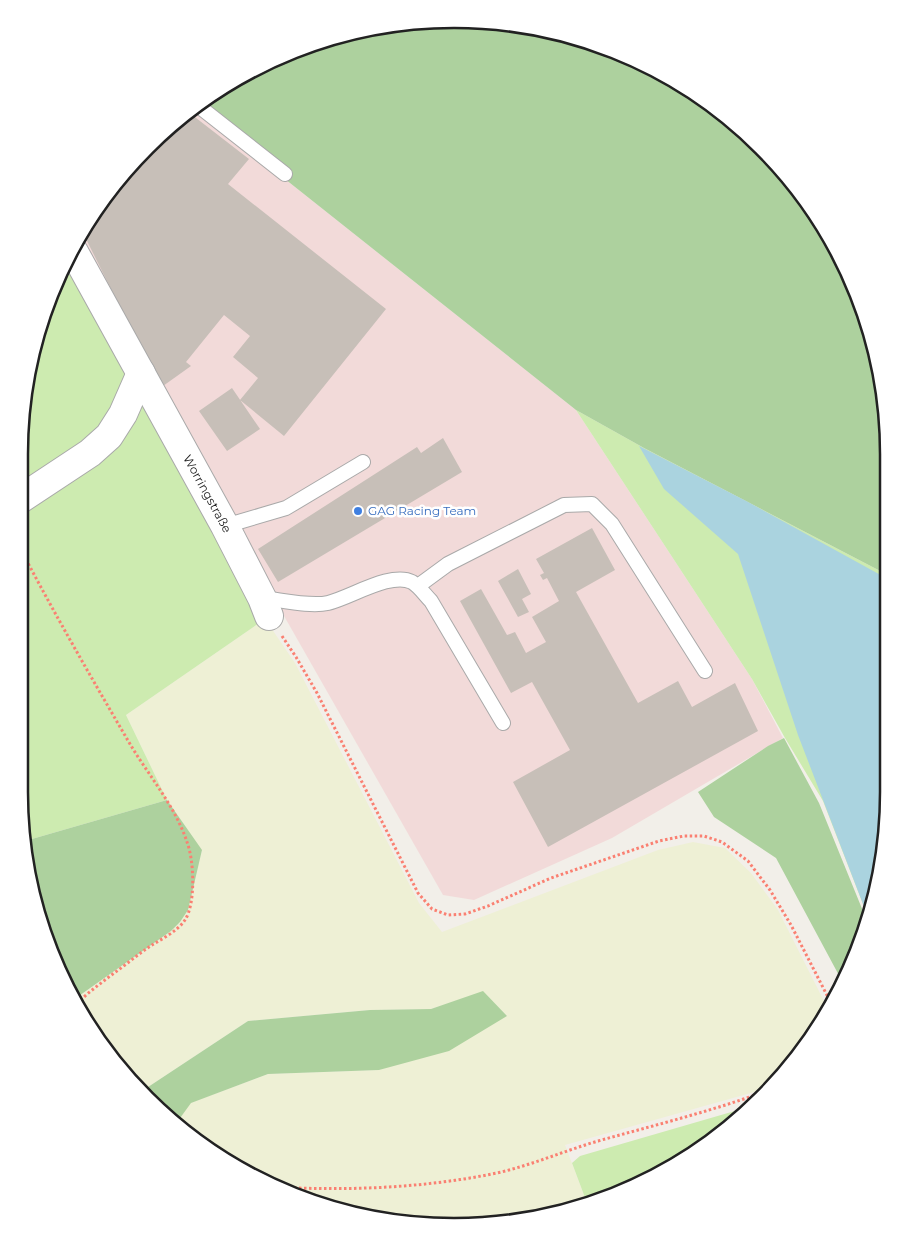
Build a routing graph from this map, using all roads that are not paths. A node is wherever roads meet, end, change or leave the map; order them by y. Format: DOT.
graph roads {
  1 [pos="203,109"];
  2 [pos="285,174"];
  3 [pos="76,256"];
  4 [pos="141,373"];
  5 [pos="363,462"];
  6 [pos="28,494"];
  7 [pos="225,526"];
  8 [pos="418,586"];
  9 [pos="266,607"];
  10 [pos="705,671"];
  11 [pos="503,723"];
  1 -- 2 [label="lane"];
  3 -- 4 [label="street, Worringstraße"];
  4 -- 6 [label="street"];
  4 -- 7 [label="street, Worringstraße"];
  5 -- 7 [label="lane"];
  7 -- 9 [label="street, Worringstraße"];
  8 -- 9 [label="lane"];
  8 -- 10 [label="lane"];
  8 -- 11 [label="lane"];
}
